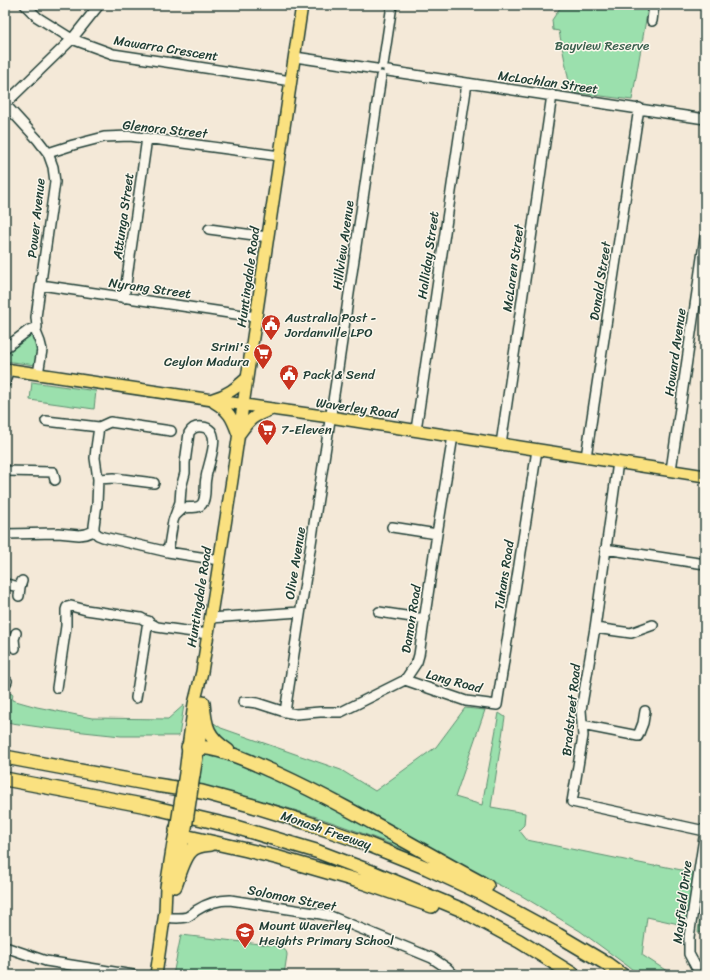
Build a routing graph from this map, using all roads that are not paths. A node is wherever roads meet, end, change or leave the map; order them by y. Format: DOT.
graph roads {
  1 [pos="25,5"];
  2 [pos="99,5"];
  3 [pos="302,5"];
  4 [pos="392,5"];
  5 [pos="654,5"];
  6 [pos="652,21"];
  7 [pos="72,39"];
  8 [pos="295,57"];
  9 [pos="382,70"];
  10 [pos="291,81"];
  11 [pos="467,83"];
  12 [pos="552,95"];
  13 [pos="5,104"];
  14 [pos="639,108"];
  15 [pos="705,119"];
  16 [pos="147,138"];
  17 [pos="48,153"];
  18 [pos="280,156"];
  19 [pos="209,228"];
  20 [pos="268,237"];
  21 [pos="705,237"];
  22 [pos="41,285"];
  23 [pos="124,298"];
  24 [pos="256,317"];
  25 [pos="37,327"];
  26 [pos="5,348"];
  27 [pos="6,370"];
  28 [pos="41,375"];
  29 [pos="247,378"];
  30 [pos="5,382"];
  31 [pos="211,400"];
  32 [pos="243,405"];
  33 [pos="272,409"];
  34 [pos="330,417"];
  35 [pos="46,421"];
  36 [pos="99,427"];
  37 [pos="416,430"];
  38 [pos="172,431"];
  39 [pos="238,436"];
  40 [pos="453,436"];
  41 [pos="501,444"];
  42 [pos="537,450"];
  43 [pos="586,457"];
  44 [pos="618,462"];
  45 [pos="671,470"];
  46 [pos="5,471"];
  47 [pos="705,476"];
  48 [pos="98,479"];
  49 [pos="55,480"];
  50 [pos="154,483"];
  51 [pos="175,516"];
  52 [pos="392,527"];
  53 [pos="94,531"];
  54 [pos="5,534"];
  55 [pos="437,534"];
  56 [pos="606,549"];
  57 [pos="168,552"];
  58 [pos="219,560"];
  59 [pos="705,564"];
  60 [pos="5,584"];
  61 [pos="20,588"];
  62 [pos="300,612"];
  63 [pos="379,612"];
  64 [pos="210,618"];
  65 [pos="425,619"];
  66 [pos="148,621"];
  67 [pos="653,625"];
  68 [pos="595,628"];
  69 [pos="208,634"];
  70 [pos="202,672"];
  71 [pos="405,680"];
  72 [pos="57,688"];
  73 [pos="136,698"];
  74 [pos="243,702"];
  75 [pos="203,703"];
  76 [pos="497,705"];
  77 [pos="645,711"];
  78 [pos="285,712"];
  79 [pos="582,725"];
  80 [pos="193,747"];
  81 [pos="5,757"];
  82 [pos="238,757"];
  83 [pos="5,779"];
  84 [pos="705,831"];
  85 [pos="182,832"];
  86 [pos="219,844"];
  87 [pos="175,886"];
  88 [pos="165,915"];
  89 [pos="519,941"];
  90 [pos="5,947"];
  91 [pos="607,964"];
  92 [pos="705,968"];
  93 [pos="133,975"];
  94 [pos="156,975"];
  95 [pos="454,975"];
  96 [pos="574,975"];
  97 [pos="622,975"];
  1 -- 7 [label="street, Mawarra Crescent"];
  2 -- 7 [label="street"];
  3 -- 8 [label="main road, Huntingdale Road"];
  4 -- 9 [label="street, Hillview Avenue"];
  5 -- 6 [label="street"];
  7 -- 10 [label="street, Mawarra Crescent"];
  7 -- 13 [label="street"];
  8 -- 9 [label="street, McLochlan Street"];
  8 -- 10 [label="main road, Huntingdale Road"];
  9 -- 11 [label="street, McLochlan Street"];
  9 -- 34 [label="street, Hillview Avenue"];
  10 -- 18 [label="main road, Huntingdale Road"];
  11 -- 12 [label="street, McLochlan Street"];
  11 -- 37 [label="street, Halliday Street"];
  12 -- 14 [label="street, McLochlan Street"];
  12 -- 41 [label="street, McLaren Street"];
  13 -- 17 [label="street, Power Avenue"];
  14 -- 15 [label="street, McLochlan Street"];
  14 -- 43 [label="street, Donald Street"];
  16 -- 17 [label="street, Glenora Street"];
  16 -- 18 [label="street, Glenora Street"];
  16 -- 23 [label="street, Attunga Street"];
  17 -- 22 [label="street, Power Avenue"];
  18 -- 20 [label="main road, Huntingdale Road"];
  19 -- 20 [label="street"];
  20 -- 24 [label="main road, Huntingdale Road"];
  21 -- 45 [label="street, Howard Avenue"];
  22 -- 23 [label="street, Nyrang Street"];
  22 -- 25 [label="street, Power Avenue"];
  23 -- 24 [label="street, Nyrang Street"];
  24 -- 29 [label="main road, Huntingdale Road"];
  25 -- 26 [label="street"];
  25 -- 28 [label="street, Power Avenue"];
  27 -- 28 [label="main road, Waverley Road"];
  27 -- 30 [label="street"];
  28 -- 31 [label="main road, Waverley Road"];
  29 -- 31 [label="main road"];
  29 -- 32 [label="main road, Huntingdale Road"];
  31 -- 32 [label="main road, Waverley Road"];
  31 -- 39 [label="main road"];
  32 -- 33 [label="main road, Waverley Road"];
  32 -- 39 [label="main road, Huntingdale Road"];
  33 -- 34 [label="main road, Waverley Road"];
  33 -- 39 [label="main road"];
  34 -- 37 [label="main road, Waverley Road"];
  34 -- 62 [label="street, Olive Avenue"];
  35 -- 36 [label="street"];
  36 -- 38 [label="street"];
  36 -- 48 [label="street"];
  37 -- 40 [label="main road, Waverley Road"];
  39 -- 58 [label="main road, Huntingdale Road"];
  40 -- 41 [label="main road, Waverley Road"];
  40 -- 55 [label="street, Damon Road"];
  41 -- 42 [label="main road, Waverley Road"];
  42 -- 43 [label="main road, Waverley Road"];
  42 -- 76 [label="street, Tuhans Road"];
  43 -- 44 [label="main road, Waverley Road"];
  44 -- 45 [label="main road, Waverley Road"];
  44 -- 56 [label="street, Bradstreet Road"];
  45 -- 47 [label="main road, Waverley Road"];
  46 -- 49 [label="street"];
  48 -- 50 [label="street"];
  48 -- 53 [label="street"];
  51 -- 51 [label="street"];
  51 -- 57 [label="street"];
  52 -- 55 [label="street"];
  53 -- 54 [label="street"];
  53 -- 57 [label="street"];
  55 -- 65 [label="street, Damon Road"];
  56 -- 59 [label="street"];
  56 -- 68 [label="street, Bradstreet Road"];
  57 -- 58 [label="street"];
  58 -- 64 [label="main road, Huntingdale Road"];
  60 -- 61 [label="street"];
  62 -- 64 [label="street"];
  62 -- 78 [label="street, Olive Avenue"];
  63 -- 65 [label="street"];
  64 -- 69 [label="main road, Huntingdale Road"];
  65 -- 71 [label="street, Damon Road"];
  66 -- 69 [label="street"];
  66 -- 72 [label="street"];
  66 -- 73 [label="street"];
  67 -- 68 [label="street"];
  68 -- 79 [label="street, Bradstreet Road"];
  69 -- 70 [label="main road, Huntingdale Road"];
  70 -- 75 [label="main road, Huntingdale Road"];
  70 -- 80 [label="main road, Huntingdale Road"];
  71 -- 76 [label="street, Lang Road"];
  71 -- 78 [label="street, Damon Road"];
  74 -- 78 [label="street, Damon Road"];
  75 -- 80 [label="main road, Huntingdale Road"];
  75 -- 82 [label="highway"];
  77 -- 79 [label="street"];
  79 -- 84 [label="street, Bradstreet Road"];
  80 -- 82 [label="highway"];
  80 -- 85 [label="main road, Huntingdale Road, bridge"];
  81 -- 91 [label="highway, Monash Freeway"];
  82 -- 91 [label="highway"];
  83 -- 89 [label="highway, Monash Freeway"];
  84 -- 92 [label="street, Mayfield Drive"];
  85 -- 86 [label="highway"];
  85 -- 87 [label="main road, Huntingdale Road"];
  85 -- 88 [label="main road, Huntingdale Road"];
  86 -- 87 [label="highway"];
  86 -- 89 [label="highway"];
  87 -- 88 [label="main road, Huntingdale Road"];
  88 -- 94 [label="main road, Huntingdale Road"];
  88 -- 95 [label="street, Solomon Street"];
  89 -- 96 [label="highway, Monash Freeway"];
  90 -- 93 [label="street"];
  91 -- 97 [label="highway, Monash Freeway"];
}
